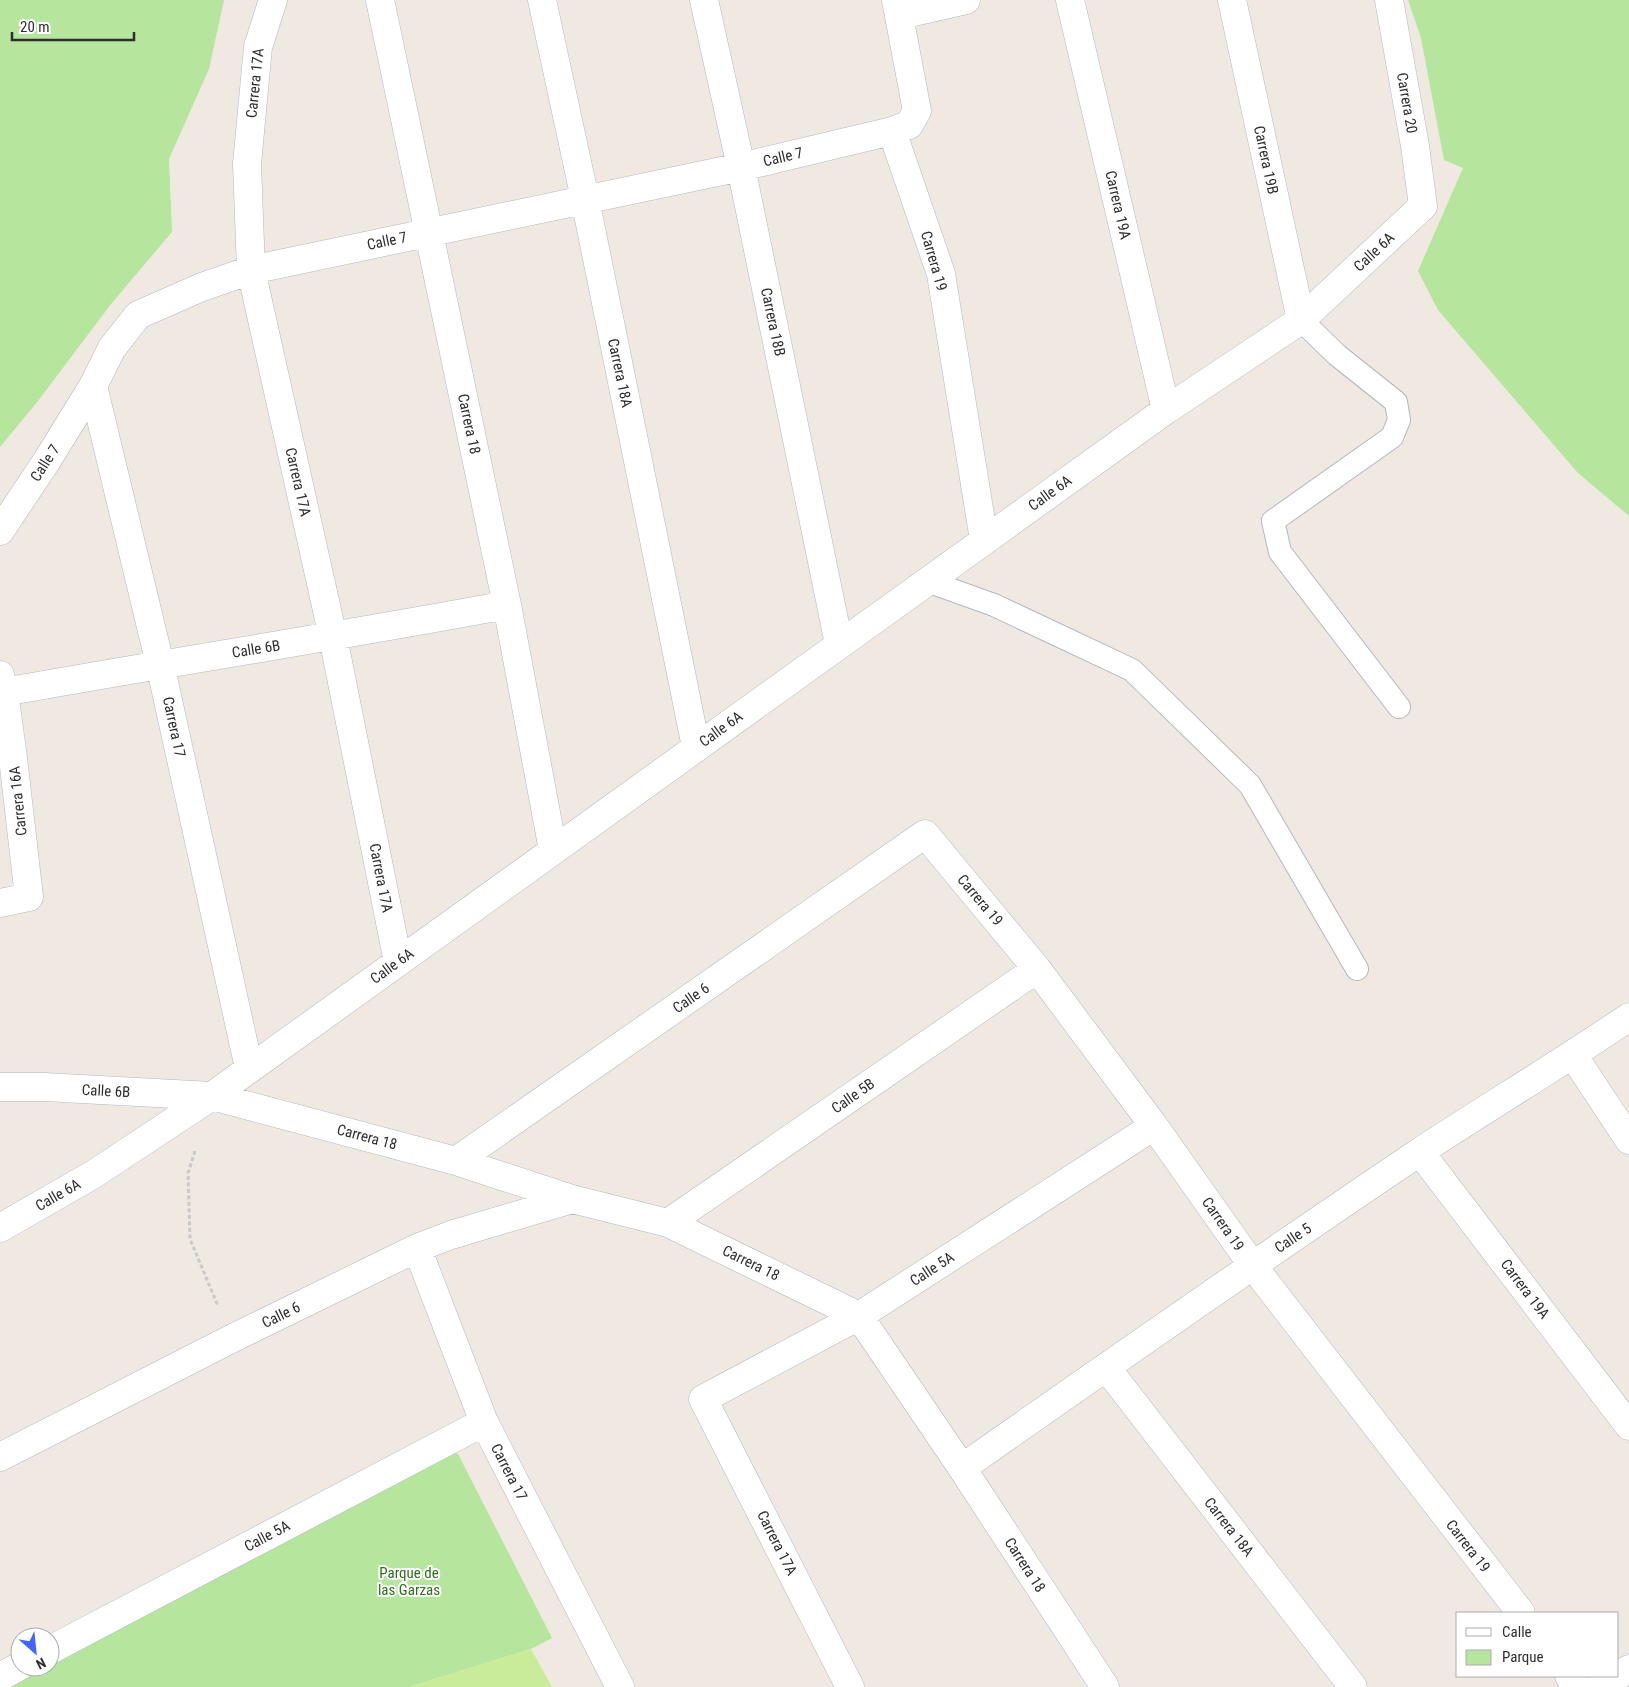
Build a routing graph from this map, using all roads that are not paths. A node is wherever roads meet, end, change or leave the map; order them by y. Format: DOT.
graph roads {
  1 [pos="273,0"];
  2 [pos="380,0"];
  3 [pos="542,0"];
  4 [pos="704,0"];
  5 [pos="966,0"];
  6 [pos="1070,0"];
  7 [pos="1232,0"];
  8 [pos="1389,0"];
  9 [pos="898,7"];
  10 [pos="892,132"];
  11 [pos="741,167"];
  12 [pos="585,200"];
  13 [pos="1423,206"];
  14 [pos="430,232"];
  15 [pos="251,270"];
  16 [pos="1301,320"];
  17 [pos="93,386"];
  18 [pos="1166,410"];
  19 [pos="0,531"];
  20 [pos="984,540"];
  21 [pos="927,581"];
  22 [pos="507,605"];
  23 [pos="333,637"];
  24 [pos="839,644"];
  25 [pos="160,664"];
  26 [pos="2,684"];
  27 [pos="1399,707"];
  28 [pos="696,747"];
  29 [pos="6,759"];
  30 [pos="925,834"];
  31 [pos="553,850"];
  32 [pos="0,903"];
  33 [pos="398,962"];
  34 [pos="1037,969"];
  35 [pos="1358,969"];
  36 [pos="1629,1017"];
  37 [pos="1573,1055"];
  38 [pos="249,1068"];
  39 [pos="0,1087"];
  40 [pos="212,1096"];
  41 [pos="1154,1126"];
  42 [pos="1629,1140"];
  43 [pos="1420,1152"];
  44 [pos="456,1161"];
  45 [pos="572,1199"];
  46 [pos="668,1223"];
  47 [pos="0,1228"];
  48 [pos="417,1248"];
  49 [pos="1252,1266"];
  50 [pos="859,1316"];
  51 [pos="1106,1367"];
  52 [pos="703,1398"];
  53 [pos="484,1422"];
  54 [pos="1629,1426"];
  55 [pos="0,1457"];
  56 [pos="962,1468"];
  57 [pos="1520,1612"];
  58 [pos="60,1645"];
  59 [pos="1570,1677"];
  60 [pos="1616,1677"];
  61 [pos="620,1687"];
  62 [pos="850,1687"];
  63 [pos="1105,1687"];
  64 [pos="1353,1687"];
  65 [pos="1578,1687"];
  66 [pos="1599,1687"];
  1 -- 15 [label="street, Carrera 17A"];
  2 -- 14 [label="street, Carrera 18"];
  3 -- 12 [label="street, Carrera 18A"];
  4 -- 11 [label="street, Carrera 18B"];
  5 -- 9 [label="street"];
  6 -- 18 [label="street, Carrera 19A"];
  7 -- 16 [label="street, Carrera 19B"];
  8 -- 13 [label="street, Carrera 20"];
  9 -- 10 [label="street"];
  10 -- 11 [label="street, Calle 7"];
  10 -- 20 [label="street, Carrera 19"];
  11 -- 12 [label="street, Calle 7"];
  11 -- 24 [label="street, Carrera 18B"];
  12 -- 14 [label="street, Calle 7"];
  12 -- 28 [label="street, Carrera 18A"];
  13 -- 16 [label="street, Calle 6A"];
  14 -- 15 [label="street, Calle 7"];
  14 -- 22 [label="street, Carrera 18"];
  15 -- 17 [label="street, Calle 7"];
  15 -- 23 [label="street, Carrera 17A"];
  16 -- 18 [label="street, Calle 6A"];
  16 -- 27 [label="lane"];
  17 -- 19 [label="street, Calle 7"];
  17 -- 25 [label="street, Carrera 17"];
  18 -- 20 [label="street, Calle 6A"];
  20 -- 21 [label="street, Calle 6A"];
  21 -- 24 [label="street, Calle 6A"];
  21 -- 35 [label="lane"];
  22 -- 23 [label="street, Calle 6B"];
  22 -- 31 [label="street, Carrera 18"];
  23 -- 25 [label="street, Calle 6B"];
  23 -- 33 [label="street, Carrera 17A"];
  24 -- 28 [label="street, Calle 6A"];
  25 -- 26 [label="street, Calle 6B"];
  25 -- 38 [label="street, Carrera 17"];
  26 -- 29 [label="street, Carrera 16A"];
  28 -- 31 [label="street, Calle 6A"];
  29 -- 32 [label="street, Carrera 16A"];
  30 -- 34 [label="street, Carrera 19"];
  30 -- 44 [label="street, Calle 6"];
  31 -- 33 [label="street, Calle 6A"];
  33 -- 38 [label="street, Calle 6A"];
  34 -- 41 [label="street, Carrera 19"];
  34 -- 46 [label="street, Calle 5B"];
  36 -- 37 [label="street, Calle 5"];
  37 -- 42 [label="street"];
  37 -- 43 [label="street, Calle 5"];
  38 -- 40 [label="street, Calle 6A"];
  39 -- 40 [label="street, Calle 6B"];
  40 -- 44 [label="street, Carrera 18"];
  40 -- 47 [label="street, Calle 6A"];
  41 -- 49 [label="street, Carrera 19"];
  41 -- 50 [label="street, Calle 5A"];
  43 -- 49 [label="street, Calle 5"];
  43 -- 54 [label="street, Carrera 19A"];
  44 -- 45 [label="street, Carrera 18"];
  45 -- 46 [label="street, Carrera 18"];
  45 -- 48 [label="street, Calle 6"];
  46 -- 50 [label="street, Carrera 18"];
  48 -- 53 [label="street, Carrera 17"];
  48 -- 55 [label="street, Calle 6"];
  49 -- 51 [label="street, Calle 5"];
  49 -- 57 [label="street, Carrera 19"];
  50 -- 52 [label="street, Calle 5A"];
  50 -- 56 [label="street, Carrera 18"];
  51 -- 56 [label="street, Calle 5"];
  51 -- 64 [label="street, Carrera 18A"];
  52 -- 62 [label="street, Carrera 17A"];
  53 -- 58 [label="street, Calle 5A"];
  53 -- 61 [label="street, Carrera 17"];
  56 -- 63 [label="street, Carrera 18"];
  59 -- 65 [label="street"];
  60 -- 66 [label="street"];
}
